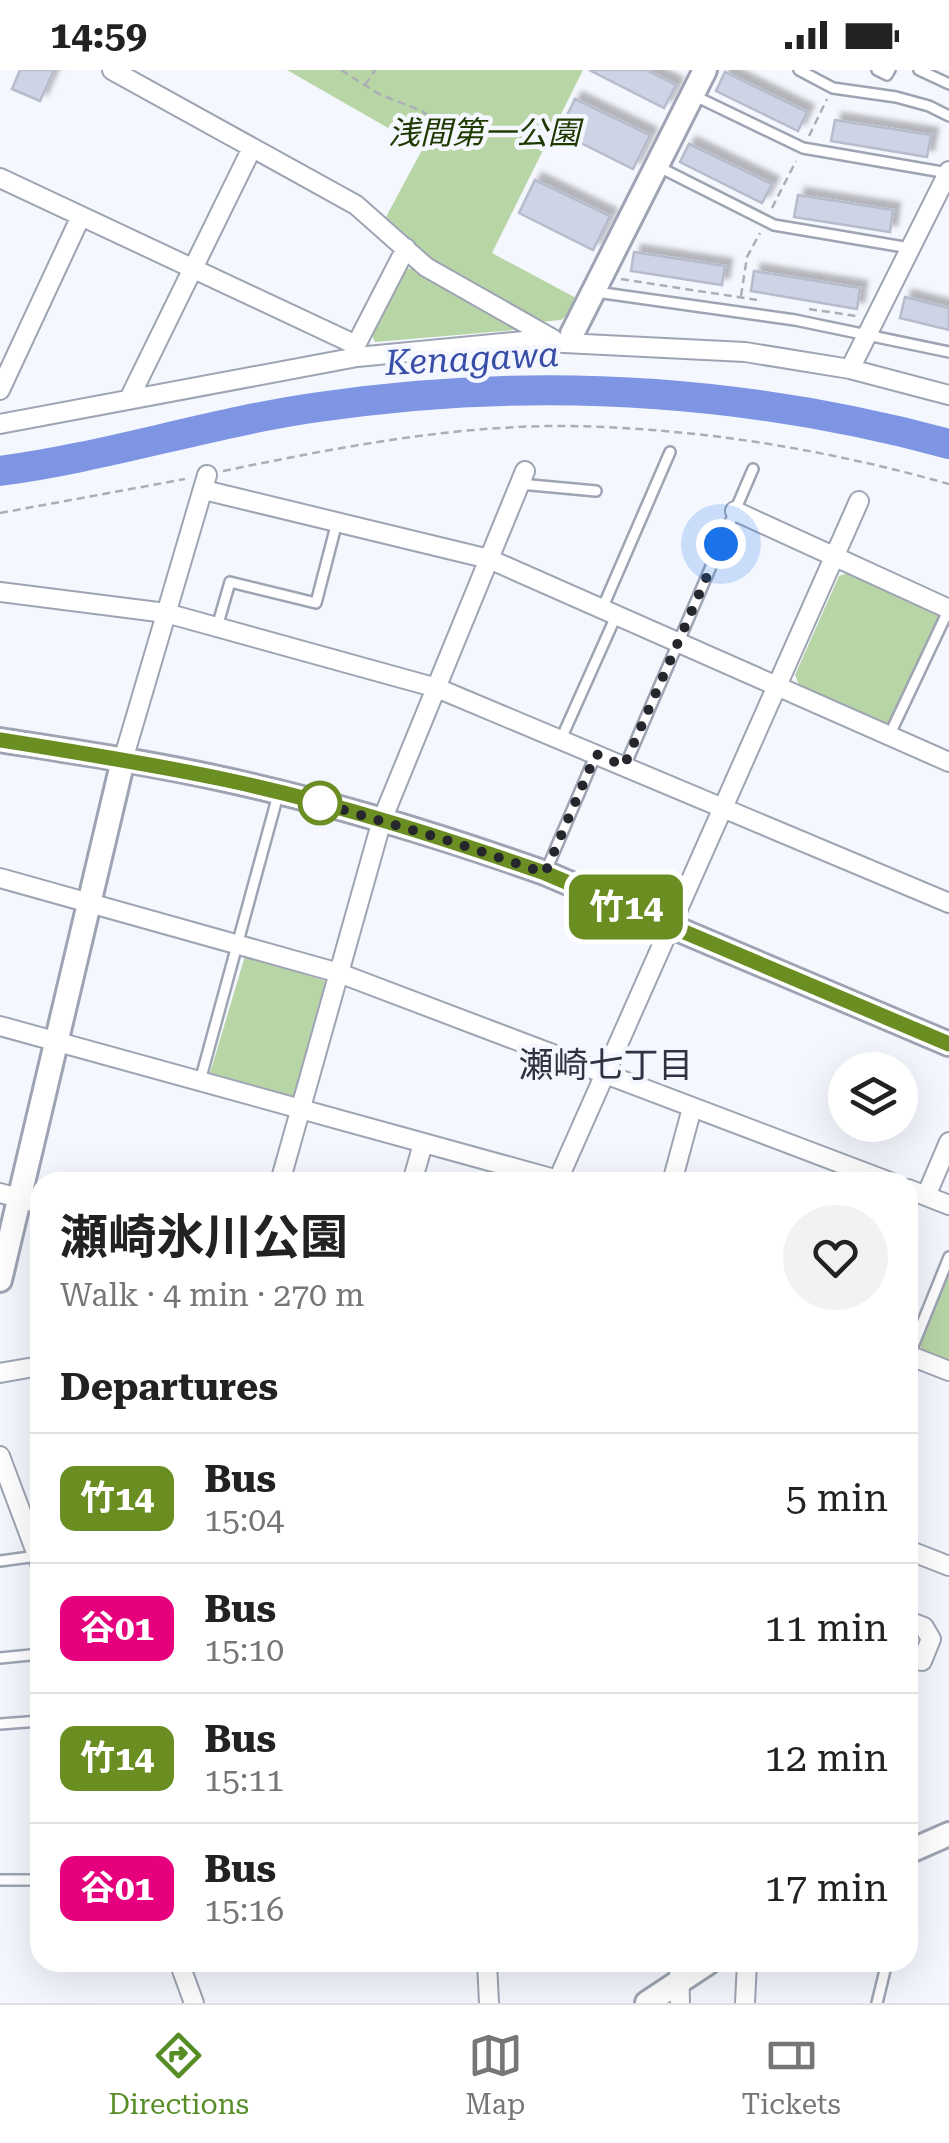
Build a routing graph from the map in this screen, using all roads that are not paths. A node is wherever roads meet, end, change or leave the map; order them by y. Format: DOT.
graph roads {
  1 [pos="112,70"];
  2 [pos="705,70"];
  3 [pos="799,70"];
  4 [pos="877,70"];
  5 [pos="890,70"];
  6 [pos="919,70"];
  7 [pos="138,76"];
  8 [pos="949,84"];
  9 [pos="692,95"];
  10 [pos="949,116"];
  11 [pos="252,150"];
  12 [pos="657,166"];
  13 [pos="948,172"];
  14 [pos="0,178"];
  15 [pos="81,216"];
  16 [pos="406,248"];
  17 [pos="910,248"];
  18 [pos="194,269"];
  19 [pos="594,292"];
  20 [pos="868,332"];
  21 [pos="566,339"];
  22 [pos="356,351"];
  23 [pos="949,352"];
  24 [pos="850,369"];
  25 [pos="0,390"];
  26 [pos="949,395"];
  27 [pos="129,398"];
  28 [pos="0,424"];
  29 [pos="670,452"];
  30 [pos="753,469"];
  31 [pos="523,478"];
  32 [pos="596,490"];
  33 [pos="859,501"];
  34 [pos="735,511"];
  35 [pos="337,522"];
  36 [pos="834,558"];
  37 [pos="489,559"];
  38 [pos="0,592"];
  39 [pos="949,609"];
  40 [pos="608,613"];
  41 [pos="166,614"];
  42 [pos="217,627"];
  43 [pos="678,644"];
  44 [pos="777,686"];
  45 [pos="437,688"];
  46 [pos="890,736"];
  47 [pos="561,739"];
  48 [pos="0,740"];
  49 [pos="596,754"];
  50 [pos="122,760"];
  51 [pos="949,762"];
  52 [pos="624,766"];
  53 [pos="279,792"];
  54 [pos="723,808"];
  55 [pos="382,820"];
  56 [pos="545,873"];
  57 [pos="0,878"];
  58 [pos="90,903"];
  59 [pos="949,903"];
  60 [pos="671,926"];
  61 [pos="237,944"];
  62 [pos="339,973"];
  63 [pos="0,1026"];
  64 [pos="57,1042"];
  65 [pos="949,1044"];
  66 [pos="604,1074"];
  67 [pos="200,1081"];
  68 [pos="692,1108"];
  69 [pos="301,1110"];
  70 [pos="949,1142"];
  71 [pos="423,1144"];
  72 [pos="283,1172"];
  73 [pos="415,1172"];
  74 [pos="522,1172"];
  75 [pos="561,1172"];
  76 [pos="675,1172"];
  77 [pos="839,1172"];
  78 [pos="918,1193"];
  79 [pos="926,1196"];
  80 [pos="20,1198"];
  81 [pos="949,1205"];
  82 [pos="949,1257"];
  83 [pos="0,1280"];
  84 [pos="918,1332"];
  85 [pos="918,1360"];
  86 [pos="30,1368"];
  87 [pos="949,1371"];
  88 [pos="0,1374"];
  89 [pos="0,1456"];
  90 [pos="30,1536"];
  91 [pos="918,1554"];
  92 [pos="30,1560"];
  93 [pos="0,1561"];
  94 [pos="949,1566"];
  95 [pos="918,1625"];
  96 [pos="30,1655"];
  97 [pos="0,1658"];
  98 [pos="918,1661"];
  99 [pos="30,1722"];
  100 [pos="0,1724"];
  101 [pos="949,1834"];
  102 [pos="918,1848"];
  103 [pos="0,1880"];
  104 [pos="30,1880"];
  105 [pos="182,1972"];
  106 [pos="487,1972"];
  107 [pos="747,1972"];
  108 [pos="884,1972"];
  109 [pos="680,1982"];
  110 [pos="194,2003"];
  111 [pos="488,2003"];
  112 [pos="647,2003"];
  113 [pos="744,2003"];
  114 [pos="877,2003"];
  1 -- 7 [label="street"];
  2 -- 9 [label="street"];
  3 -- 10 [label="lane"];
  4 -- 5 [label="lane"];
  6 -- 8 [label="lane"];
  7 -- 11 [label="street"];
  9 -- 12 [label="street"];
  9 -- 13 [label="lane"];
  11 -- 16 [label="street"];
  11 -- 18 [label="street"];
  12 -- 17 [label="lane"];
  12 -- 19 [label="street"];
  13 -- 17 [label="street"];
  14 -- 15 [label="street"];
  15 -- 18 [label="street"];
  15 -- 25 [label="street"];
  16 -- 21 [label="street"];
  16 -- 22 [label="street"];
  17 -- 20 [label="street"];
  18 -- 22 [label="street"];
  18 -- 27 [label="street"];
  19 -- 20 [label="lane"];
  19 -- 21 [label="street"];
  20 -- 23 [label="lane"];
  20 -- 24 [label="street"];
  21 -- 22 [label="street"];
  21 -- 24 [label="street"];
  22 -- 27 [label="street"];
  24 -- 26 [label="street"];
  27 -- 28 [label="street"];
  29 -- 40 [label="lane"];
  30 -- 34 [label="lane"];
  31 -- 32 [label="lane"];
  31 -- 37 [label="street"];
  33 -- 36 [label="street"];
  34 -- 36 [label="street"];
  34 -- 43 [label="lane"];
  35 -- 37 [label="street"];
  35 -- 41 [label="street"];
  35 -- 42 [label="lane"];
  36 -- 39 [label="street"];
  36 -- 44 [label="street"];
  37 -- 40 [label="street"];
  37 -- 45 [label="street"];
  38 -- 41 [label="street"];
  39 -- 46 [label="lane"];
  40 -- 43 [label="street"];
  40 -- 47 [label="lane"];
  41 -- 42 [label="street"];
  41 -- 50 [label="street"];
  42 -- 45 [label="street"];
  43 -- 44 [label="street"];
  43 -- 52 [label="lane"];
  44 -- 46 [label="street"];
  44 -- 54 [label="street"];
  45 -- 47 [label="street"];
  45 -- 55 [label="street"];
  46 -- 51 [label="street"];
  47 -- 49 [label="street"];
  48 -- 50 [label="street"];
  49 -- 52 [label="street"];
  49 -- 56 [label="lane"];
  50 -- 53 [label="street"];
  50 -- 58 [label="street"];
  52 -- 54 [label="street"];
  53 -- 55 [label="street"];
  53 -- 61 [label="lane"];
  54 -- 59 [label="street"];
  54 -- 60 [label="street"];
  55 -- 56 [label="street"];
  55 -- 62 [label="street"];
  56 -- 60 [label="street"];
  57 -- 58 [label="street"];
  58 -- 61 [label="street"];
  58 -- 64 [label="street"];
  60 -- 65 [label="street"];
  60 -- 66 [label="street"];
  61 -- 62 [label="street"];
  61 -- 67 [label="lane"];
  62 -- 66 [label="street"];
  62 -- 69 [label="street"];
  63 -- 64 [label="street"];
  64 -- 67 [label="street"];
  64 -- 80 [label="street"];
  66 -- 68 [label="street"];
  66 -- 75 [label="street"];
  67 -- 69 [label="street"];
  68 -- 76 [label="street"];
  68 -- 77 [label="street"];
  69 -- 71 [label="street"];
  69 -- 72 [label="street"];
  70 -- 79 [label="street"];
  71 -- 73 [label="street"];
  71 -- 74 [label="street"];
  78 -- 79 [label="street"];
  79 -- 81 [label="street"];
  80 -- 83 [label="street"];
  82 -- 84 [label="lane"];
  85 -- 87 [label="street"];
  86 -- 88 [label="street"];
  89 -- 90 [label="street"];
  91 -- 94 [label="street"];
  92 -- 93 [label="lane"];
  95 -- 98 [label="street"];
  96 -- 97 [label="lane"];
  99 -- 100 [label="lane"];
  101 -- 102 [label="street"];
  103 -- 104 [label="lane"];
  105 -- 110 [label="street"];
  106 -- 111 [label="street"];
  107 -- 113 [label="street"];
  108 -- 114 [label="lane"];
  109 -- 112 [label="street"];
}
